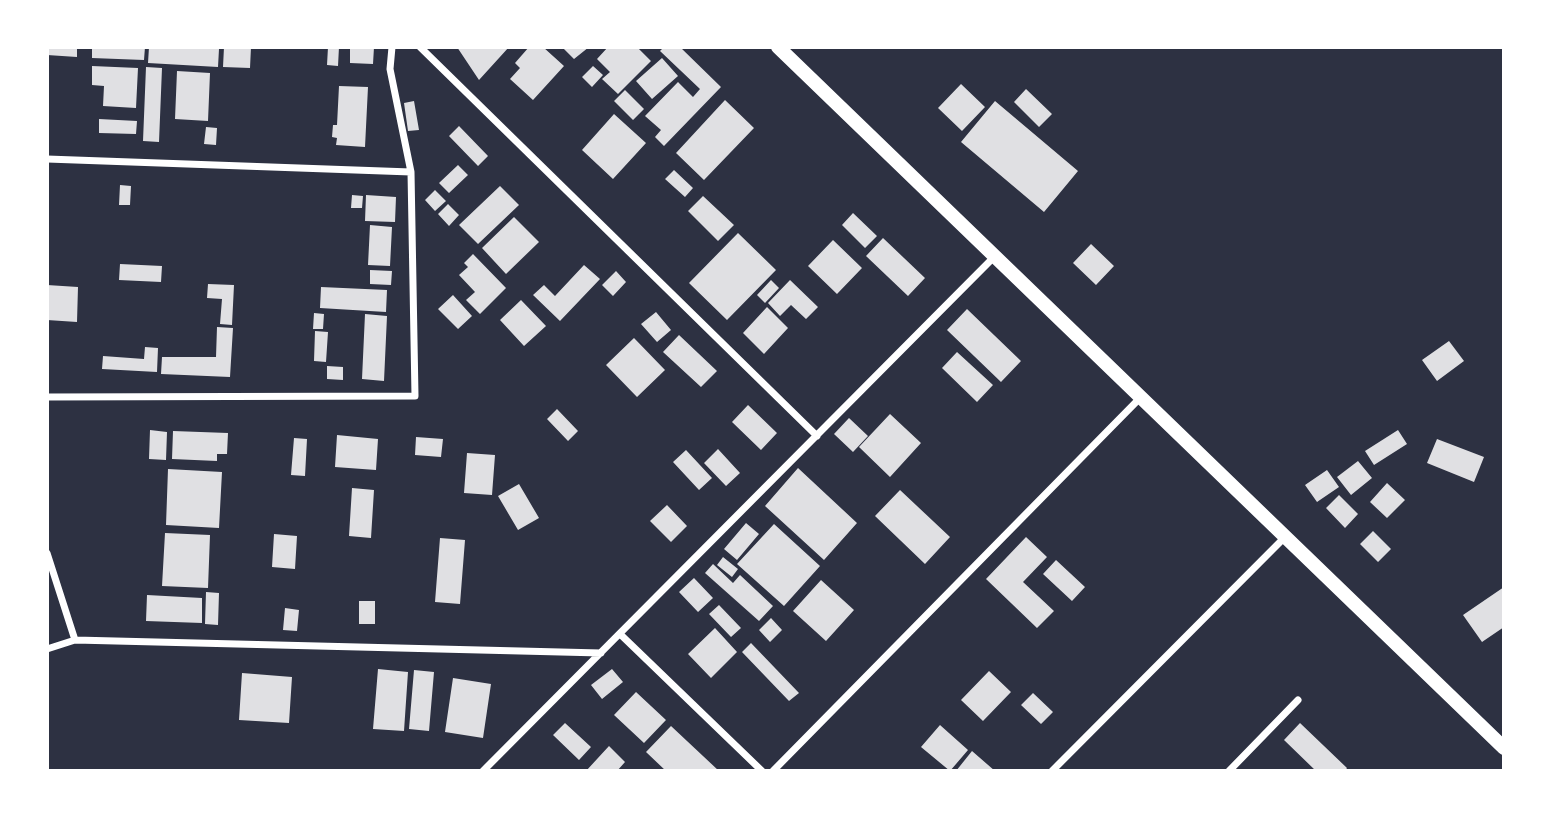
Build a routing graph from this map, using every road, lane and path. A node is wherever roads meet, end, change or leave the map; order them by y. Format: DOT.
graph roads {
  1 [pos="392,47"];
  2 [pos="420,47"];
  3 [pos="778,47"];
  4 [pos="47,159"];
  5 [pos="411,172"];
  6 [pos="995,257"];
  7 [pos="47,397"];
  8 [pos="1141,397"];
  9 [pos="817,436"];
  10 [pos="1285,537"];
  11 [pos="47,553"];
  12 [pos="620,634"];
  13 [pos="75,640"];
  14 [pos="47,649"];
  15 [pos="601,653"];
  16 [pos="1298,700"];
  17 [pos="1504,748"];
  18 [pos="483,771"];
  19 [pos="762,771"];
  20 [pos="773,771"];
  21 [pos="1052,771"];
  22 [pos="1229,771"];
  1 -- 5 [label="street"];
  2 -- 9 [label="street"];
  3 -- 6 [label="main road"];
  4 -- 5 [label="street"];
  5 -- 7 [label="street"];
  6 -- 8 [label="main road"];
  6 -- 9 [label="street"];
  8 -- 10 [label="main road"];
  8 -- 20 [label="street"];
  9 -- 12 [label="street"];
  10 -- 17 [label="main road"];
  10 -- 21 [label="street"];
  11 -- 13 [label="street"];
  12 -- 15 [label="street"];
  12 -- 19 [label="street"];
  13 -- 14 [label="street"];
  13 -- 15 [label="street"];
  15 -- 18 [label="street"];
  16 -- 22 [label="street"];
}
